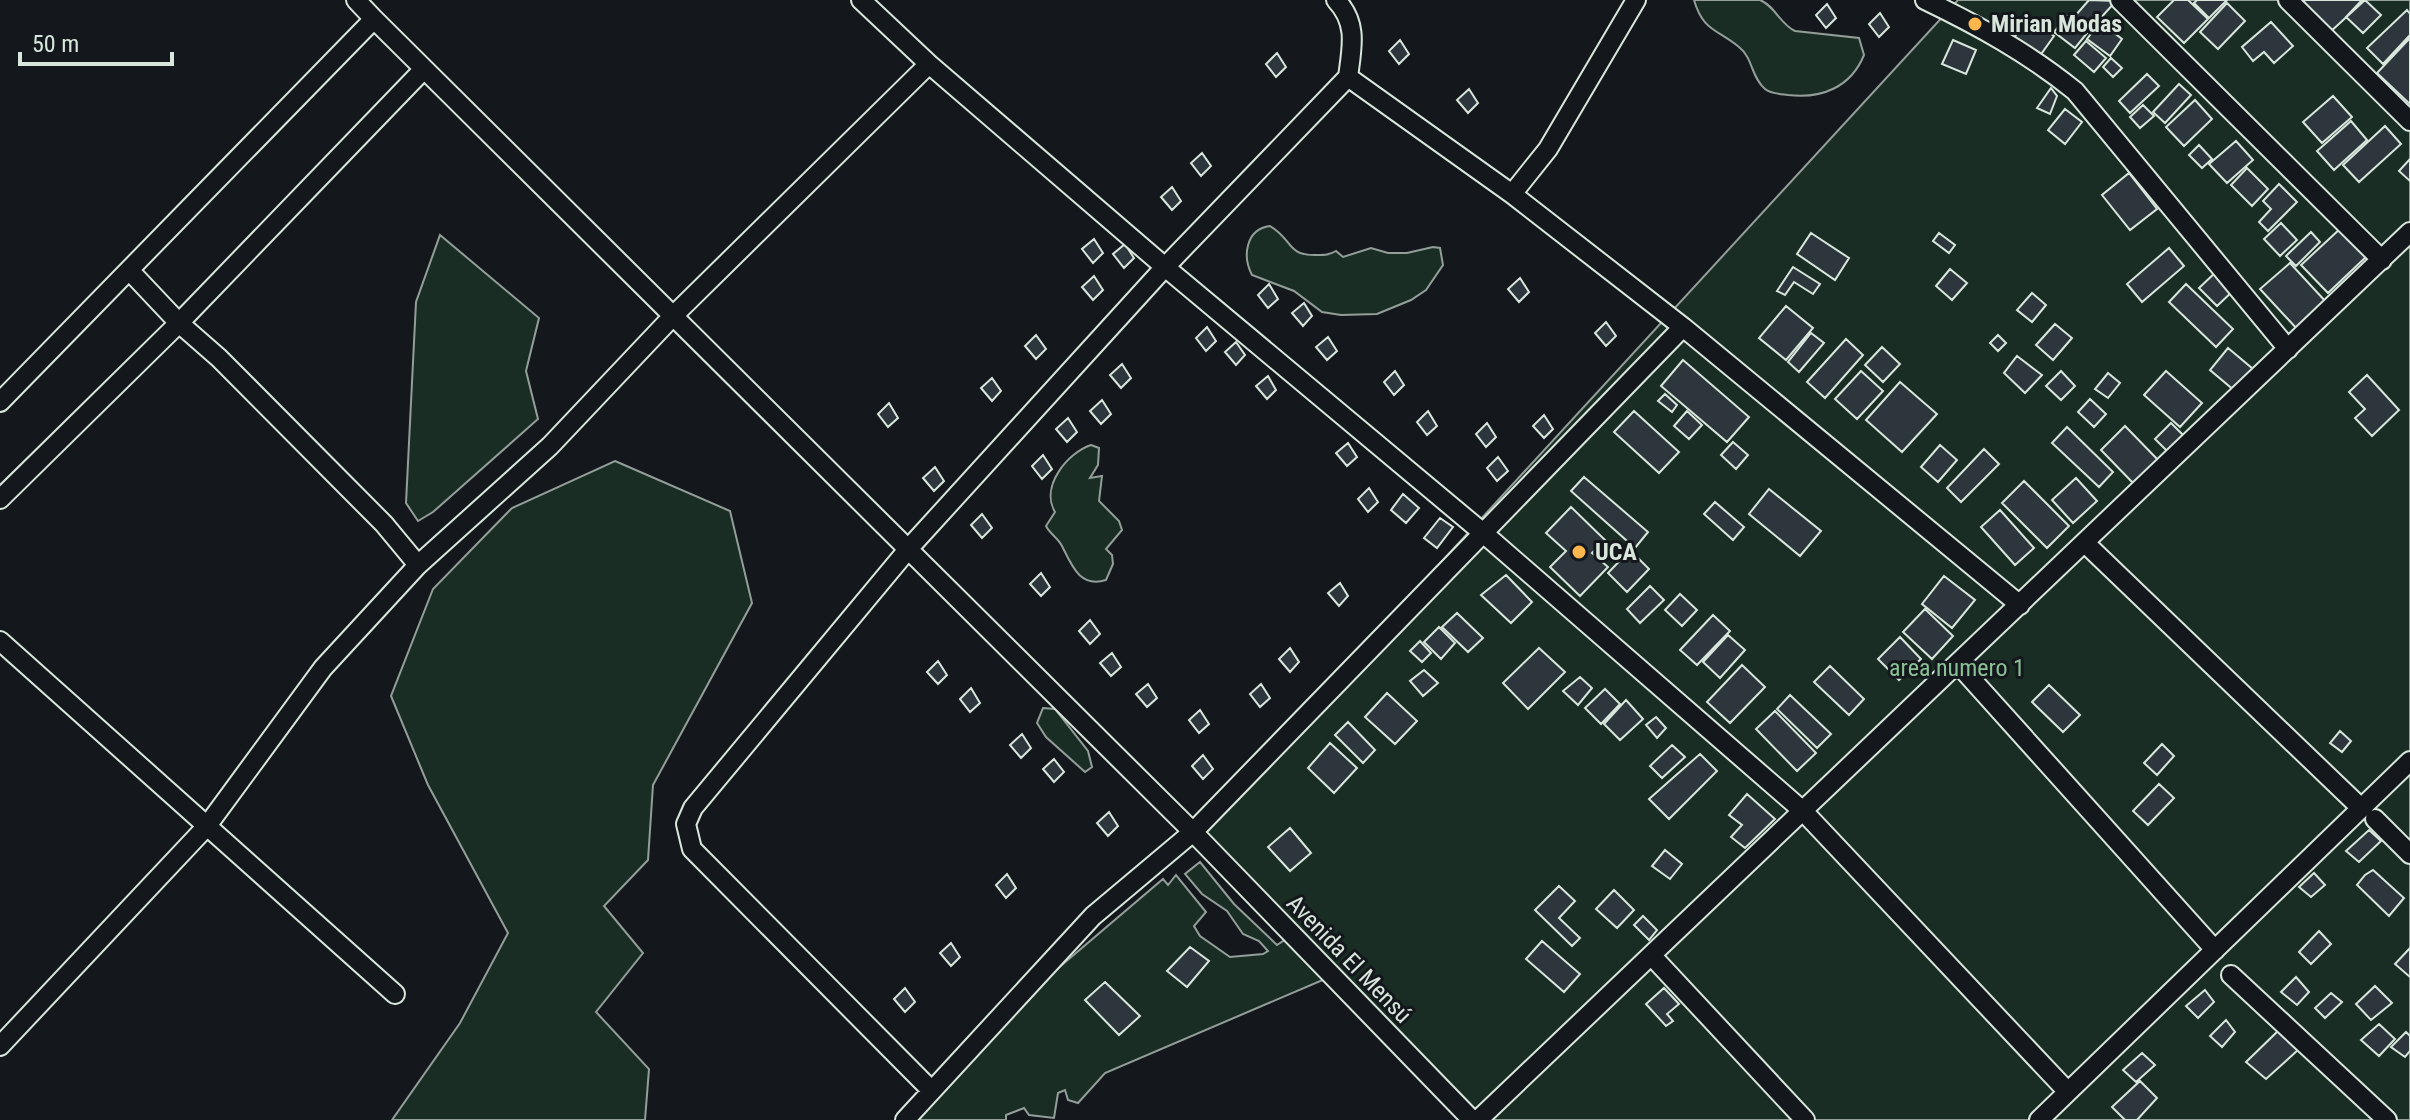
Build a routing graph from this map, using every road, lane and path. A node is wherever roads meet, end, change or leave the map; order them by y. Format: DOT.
graph roads {
  1 [pos="356,0"];
  2 [pos="861,0"];
  3 [pos="1336,0"];
  4 [pos="1636,0"];
  5 [pos="1925,0"];
  6 [pos="2120,0"];
  7 [pos="2288,0"];
  8 [pos="374,19"];
  9 [pos="929,64"];
  10 [pos="424,69"];
  11 [pos="1348,77"];
  12 [pos="2410,121"];
  13 [pos="1512,194"];
  14 [pos="2410,232"];
  15 [pos="2382,260"];
  16 [pos="1165,267"];
  17 [pos="129,270"];
  18 [pos="673,316"];
  19 [pos="179,323"];
  20 [pos="1683,327"];
  21 [pos="2288,349"];
  22 [pos="0,402"];
  23 [pos="0,499"];
  24 [pos="1482,532"];
  25 [pos="2085,543"];
  26 [pos="908,550"];
  27 [pos="418,565"];
  28 [pos="2020,605"];
  29 [pos="0,641"];
  30 [pos="1958,664"];
  31 [pos="2410,761"];
  32 [pos="1803,811"];
  33 [pos="2368,814"];
  34 [pos="207,826"];
  35 [pos="1193,832"];
  36 [pos="2410,854"];
  37 [pos="2215,950"];
  38 [pos="1651,955"];
  39 [pos="2231,975"];
  40 [pos="395,994"];
  41 [pos="0,1046"];
  42 [pos="931,1090"];
  43 [pos="2068,1092"];
  44 [pos="905,1120"];
  45 [pos="1472,1120"];
  46 [pos="1478,1120"];
  47 [pos="1805,1120"];
  48 [pos="2039,1120"];
  49 [pos="2387,1120"];
  1 -- 8 [label="street, Avenida El Mensú"];
  2 -- 9 [label="street"];
  3 -- 11 [label="street"];
  4 -- 13 [label="street"];
  5 -- 21 [label="street"];
  6 -- 15 [label="street"];
  7 -- 12 [label="street"];
  8 -- 10 [label="street, Avenida El Mensú"];
  8 -- 17 [label="street"];
  9 -- 16 [label="street"];
  9 -- 18 [label="street"];
  10 -- 18 [label="street, Avenida El Mensú"];
  10 -- 19 [label="street"];
  11 -- 13 [label="street"];
  11 -- 16 [label="street"];
  13 -- 20 [label="street"];
  14 -- 15 [label="street"];
  15 -- 21 [label="street"];
  16 -- 24 [label="street"];
  16 -- 26 [label="street"];
  17 -- 19 [label="street"];
  17 -- 22 [label="street"];
  18 -- 26 [label="street, Avenida El Mensú"];
  18 -- 27 [label="street"];
  19 -- 23 [label="street"];
  19 -- 27 [label="street"];
  20 -- 24 [label="street"];
  20 -- 28 [label="street"];
  21 -- 25 [label="street"];
  24 -- 32 [label="street"];
  24 -- 35 [label="street"];
  25 -- 28 [label="street"];
  25 -- 33 [label="street"];
  26 -- 35 [label="street, Avenida El Mensú"];
  26 -- 42 [label="street"];
  27 -- 34 [label="street"];
  28 -- 30 [label="street"];
  29 -- 34 [label="street"];
  30 -- 32 [label="street"];
  30 -- 37 [label="street"];
  31 -- 33 [label="street"];
  32 -- 38 [label="street"];
  32 -- 43 [label="street"];
  33 -- 36 [label="street"];
  33 -- 37 [label="street"];
  34 -- 40 [label="street"];
  34 -- 41 [label="street"];
  35 -- 42 [label="street"];
  35 -- 45 [label="street, Avenida El Mensú"];
  37 -- 43 [label="street"];
  38 -- 46 [label="street"];
  38 -- 47 [label="street"];
  39 -- 49 [label="street"];
  42 -- 44 [label="street"];
  43 -- 48 [label="street"];
}
